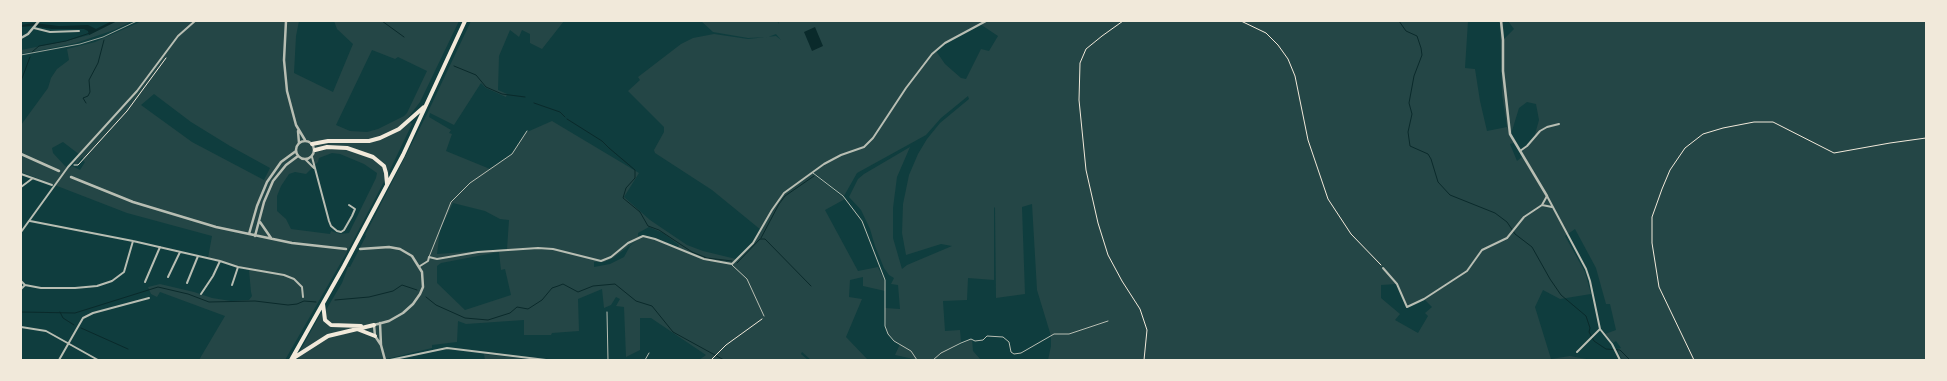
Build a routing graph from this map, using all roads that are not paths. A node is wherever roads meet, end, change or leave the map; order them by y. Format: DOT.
graph roads {
  1 [pos="39,21"];
  2 [pos="195,21"];
  3 [pos="286,21"];
  4 [pos="465,21"];
  5 [pos="986,21"];
  6 [pos="1501,21"];
  7 [pos="34,28"];
  8 [pos="79,31"];
  9 [pos="21,38"];
  10 [pos="426,105"];
  11 [pos="1559,124"];
  12 [pos="298,130"];
  13 [pos="527,131"];
  14 [pos="305,140"];
  15 [pos="299,143"];
  16 [pos="312,144"];
  17 [pos="315,150"];
  18 [pos="296,151"];
  19 [pos="1520,151"];
  20 [pos="21,154"];
  21 [pos="298,156"];
  22 [pos="312,157"];
  23 [pos="306,160"];
  24 [pos="314,168"];
  25 [pos="58,171"];
  26 [pos="813,173"];
  27 [pos="21,174"];
  28 [pos="71,177"];
  29 [pos="33,178"];
  30 [pos="387,185"];
  31 [pos="53,186"];
  32 [pos="21,187"];
  33 [pos="1547,196"];
  34 [pos="349,205"];
  35 [pos="1542,205"];
  36 [pos="1552,207"];
  37 [pos="30,221"];
  38 [pos="259,221"];
  39 [pos="21,232"];
  40 [pos="249,234"];
  41 [pos="255,236"];
  42 [pos="272,239"];
  43 [pos="132,241"];
  44 [pos="160,247"];
  45 [pos="360,248"];
  46 [pos="346,249"];
  47 [pos="180,252"];
  48 [pos="198,256"];
  49 [pos="429,257"];
  50 [pos="220,261"];
  51 [pos="732,264"];
  52 [pos="420,266"];
  53 [pos="238,267"];
  54 [pos="1383,268"];
  55 [pos="168,276"];
  56 [pos="21,281"];
  57 [pos="145,282"];
  58 [pos="187,283"];
  59 [pos="25,285"];
  60 [pos="232,285"];
  61 [pos="21,289"];
  62 [pos="200,294"];
  63 [pos="303,297"];
  64 [pos="149,298"];
  65 [pos="323,304"];
  66 [pos="607,312"];
  67 [pos="764,316"];
  68 [pos="1108,321"];
  69 [pos="380,323"];
  70 [pos="374,325"];
  71 [pos="21,327"];
  72 [pos="359,328"];
  73 [pos="1600,330"];
  74 [pos="375,336"];
  75 [pos="69,342"];
  76 [pos="381,345"];
  77 [pos="1577,352"];
  78 [pos="649,353"];
  79 [pos="58,360"];
  80 [pos="98,360"];
  81 [pos="291,360"];
  82 [pos="385,360"];
  83 [pos="390,360"];
  84 [pos="546,360"];
  85 [pos="608,360"];
  86 [pos="645,360"];
  87 [pos="917,360"];
  88 [pos="933,360"];
  89 [pos="1620,360"];
  1 -- 7 [label="street"];
  2 -- 31 [label="street"];
  3 -- 12 [label="street"];
  4 -- 10 [label="highway"];
  5 -- 26 [label="street"];
  6 -- 19 [label="street"];
  7 -- 8 [label="street"];
  7 -- 9 [label="street"];
  10 -- 16 [label="highway"];
  10 -- 30 [label="highway"];
  11 -- 19 [label="street"];
  12 -- 14 [label="street"];
  12 -- 15 [label="street"];
  13 -- 49 [label="lane"];
  14 -- 15 [label="street"];
  14 -- 16 [label="street"];
  15 -- 18 [label="street"];
  16 -- 17 [label="street"];
  17 -- 22 [label="street"];
  17 -- 30 [label="highway"];
  18 -- 21 [label="street"];
  18 -- 40 [label="street"];
  19 -- 33 [label="street"];
  20 -- 25 [label="street"];
  21 -- 23 [label="street"];
  21 -- 38 [label="street"];
  22 -- 23 [label="street"];
  22 -- 24 [label="street"];
  23 -- 24 [label="street"];
  24 -- 34 [label="street"];
  26 -- 51 [label="street"];
  26 -- 87 [label="lane"];
  27 -- 29 [label="street"];
  28 -- 40 [label="street"];
  29 -- 31 [label="street"];
  29 -- 32 [label="street"];
  30 -- 65 [label="highway"];
  31 -- 37 [label="street"];
  33 -- 35 [label="street"];
  33 -- 36 [label="street"];
  35 -- 36 [label="street"];
  35 -- 54 [label="street"];
  36 -- 73 [label="street"];
  37 -- 39 [label="street"];
  37 -- 43 [label="street"];
  38 -- 41 [label="street"];
  38 -- 42 [label="street"];
  40 -- 41 [label="street"];
  41 -- 42 [label="street"];
  42 -- 46 [label="street"];
  43 -- 44 [label="street"];
  43 -- 59 [label="street"];
  44 -- 47 [label="street"];
  44 -- 57 [label="street"];
  45 -- 52 [label="street"];
  47 -- 48 [label="street"];
  47 -- 55 [label="street"];
  48 -- 50 [label="street"];
  48 -- 58 [label="street"];
  49 -- 51 [label="street"];
  49 -- 52 [label="street"];
  50 -- 53 [label="street"];
  50 -- 62 [label="street"];
  51 -- 67 [label="lane"];
  52 -- 69 [label="street"];
  53 -- 60 [label="street"];
  53 -- 63 [label="street"];
  56 -- 59 [label="street"];
  59 -- 61 [label="street"];
  64 -- 75 [label="street"];
  65 -- 72 [label="highway"];
  65 -- 81 [label="highway"];
  66 -- 85 [label="lane"];
  68 -- 88 [label="lane"];
  69 -- 70 [label="street"];
  69 -- 76 [label="street"];
  70 -- 72 [label="highway"];
  70 -- 74 [label="street"];
  71 -- 75 [label="street"];
  72 -- 74 [label="highway"];
  72 -- 81 [label="highway"];
  73 -- 77 [label="street"];
  73 -- 89 [label="street"];
  74 -- 76 [label="street"];
  75 -- 79 [label="street"];
  75 -- 80 [label="street"];
  76 -- 82 [label="street"];
  78 -- 86 [label="lane"];
  83 -- 84 [label="street"];
}
